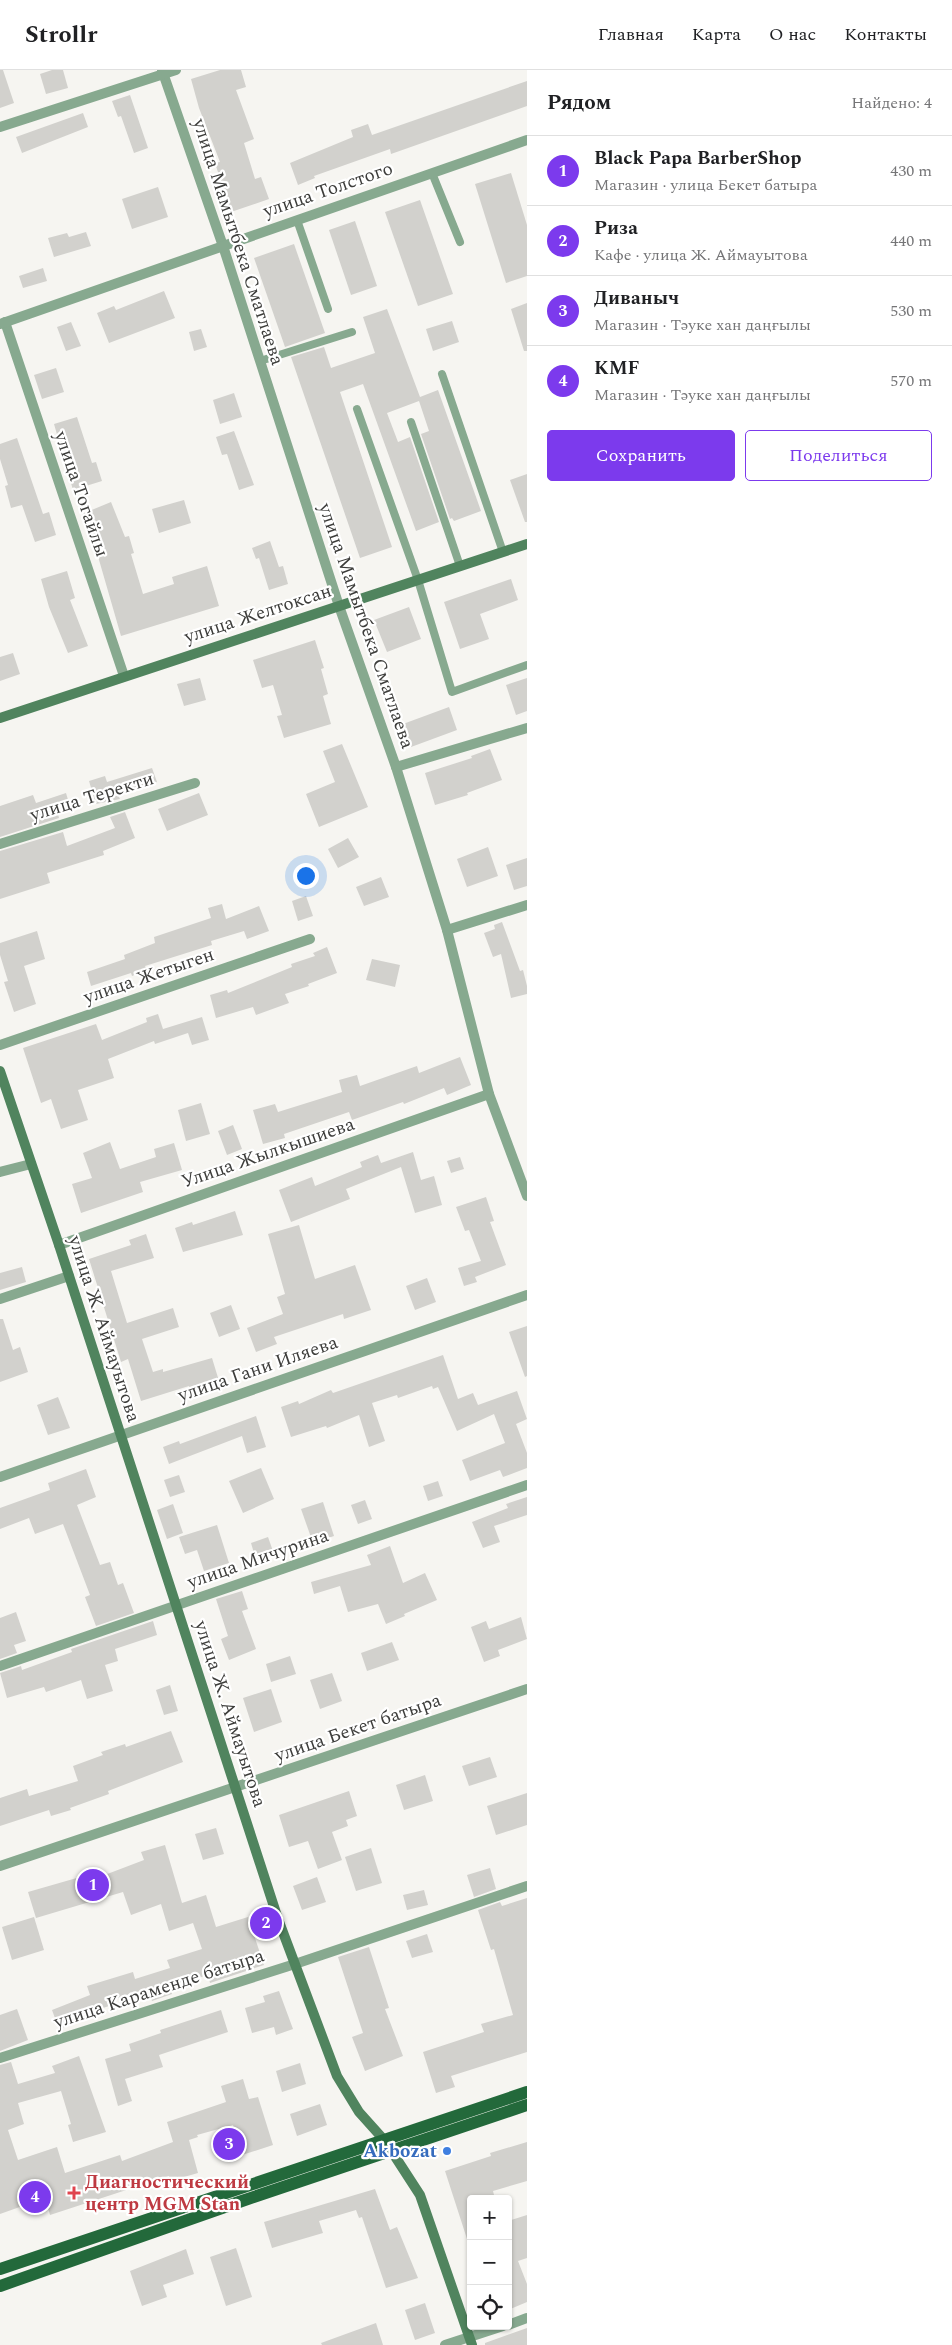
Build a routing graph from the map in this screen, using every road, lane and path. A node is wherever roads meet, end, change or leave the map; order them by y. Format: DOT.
graph roads {
  1 [pos="176,70"];
  2 [pos="163,72"];
  3 [pos="0,128"];
  4 [pos="527,140"];
  5 [pos="432,173"];
  6 [pos="298,220"];
  7 [pos="460,242"];
  8 [pos="223,246"];
  9 [pos="328,309"];
  10 [pos="2,323"];
  11 [pos="352,332"];
  12 [pos="260,361"];
  13 [pos="442,374"];
  14 [pos="357,409"];
  15 [pos="411,422"];
  16 [pos="527,544"];
  17 [pos="503,552"];
  18 [pos="460,566"];
  19 [pos="418,580"];
  20 [pos="339,606"];
  21 [pos="527,665"];
  22 [pos="124,676"];
  23 [pos="0,718"];
  24 [pos="527,728"];
  25 [pos="396,767"];
  26 [pos="195,783"];
  27 [pos="0,844"];
  28 [pos="527,905"];
  29 [pos="447,930"];
  30 [pos="310,939"];
  31 [pos="0,1045"];
  32 [pos="0,1071"];
  33 [pos="489,1094"];
  34 [pos="31,1164"];
  35 [pos="0,1172"];
  36 [pos="527,1196"];
  37 [pos="59,1245"];
  38 [pos="69,1276"];
  39 [pos="527,1295"];
  40 [pos="0,1300"];
  41 [pos="120,1435"];
  42 [pos="0,1477"];
  43 [pos="527,1485"];
  44 [pos="176,1605"];
  45 [pos="0,1666"];
  46 [pos="527,1689"];
  47 [pos="237,1787"];
  48 [pos="0,1866"];
  49 [pos="527,1886"];
  50 [pos="295,1964"];
  51 [pos="0,2058"];
  52 [pos="527,2092"];
  53 [pos="527,2105"];
  54 [pos="385,2141"];
  55 [pos="392,2152"];
  56 [pos="0,2270"];
  57 [pos="0,2286"];
  58 [pos="527,2318"];
  59 [pos="512,2324"];
  60 [pos="494,2330"];
  61 [pos="471,2341"];
  62 [pos="445,2345"];
  1 -- 2 [label="street"];
  2 -- 3 [label="street"];
  2 -- 8 [label="street, улица Мамытбека Сматлаева"];
  4 -- 5 [label="street, улица Толстого"];
  5 -- 6 [label="street, улица Толстого"];
  5 -- 7 [label="lane"];
  6 -- 8 [label="street, улица Толстого"];
  6 -- 9 [label="lane"];
  8 -- 10 [label="street, улица Толстого"];
  8 -- 12 [label="street, улица Мамытбека Сматлаева"];
  10 -- 22 [label="street, улица Тогайлы"];
  11 -- 12 [label="lane"];
  12 -- 20 [label="street, улица Мамытбека Сматлаева"];
  13 -- 17 [label="lane"];
  14 -- 19 [label="lane"];
  15 -- 18 [label="lane"];
  16 -- 17 [label="street, улица Желтоксан"];
  17 -- 18 [label="street, улица Желтоксан"];
  18 -- 19 [label="street, улица Желтоксан"];
  19 -- 20 [label="street, улица Желтоксан"];
  19 -- 21 [label="lane"];
  20 -- 22 [label="street, улица Желтоксан"];
  20 -- 25 [label="street, улица Мамытбека Сматлаева"];
  22 -- 23 [label="street, улица Желтоксан"];
  24 -- 25 [label="street"];
  25 -- 29 [label="street, улица Мамытбека Сматлаева"];
  26 -- 27 [label="street, улица Теректи"];
  28 -- 29 [label="street"];
  29 -- 33 [label="street, улица Мамытбека Сматлаева"];
  30 -- 31 [label="street, улица Жетыген"];
  32 -- 34 [label="street, улица Ж. Аймауытова"];
  33 -- 36 [label="street, улица Мамытбека Сматлаева"];
  33 -- 37 [label="street, Улица Жылкышиева"];
  34 -- 35 [label="street"];
  34 -- 37 [label="street, улица Ж. Аймауытова"];
  37 -- 38 [label="street, улица Ж. Аймауытова"];
  38 -- 40 [label="street"];
  38 -- 41 [label="street, улица Ж. Аймауытова"];
  39 -- 41 [label="street, улица Гани Иляева"];
  41 -- 42 [label="street, улица Гани Иляева"];
  41 -- 44 [label="street, улица Ж. Аймауытова"];
  43 -- 44 [label="street, улица Мичурина"];
  44 -- 45 [label="street, улица Мичурина"];
  44 -- 47 [label="street, улица Ж. Аймауытова"];
  46 -- 47 [label="street, улица Бекет батыра"];
  47 -- 48 [label="street, улица Бекет батыра"];
  47 -- 50 [label="street, улица Ж. Аймауытова"];
  49 -- 50 [label="street, улица Караменде батыра"];
  50 -- 51 [label="street, улица Караменде батыра"];
  50 -- 54 [label="street, улица Ж. Аймауытова"];
  52 -- 54 [label="main road"];
  53 -- 55 [label="main road"];
  54 -- 55 [label="street, улица Ж. Аймауытова"];
  54 -- 56 [label="main road"];
  55 -- 57 [label="main road"];
  55 -- 61 [label="street, улица Ж. Аймауытова"];
  58 -- 59 [label="street"];
  60 -- 61 [label="street"];
  61 -- 62 [label="street"];
}
